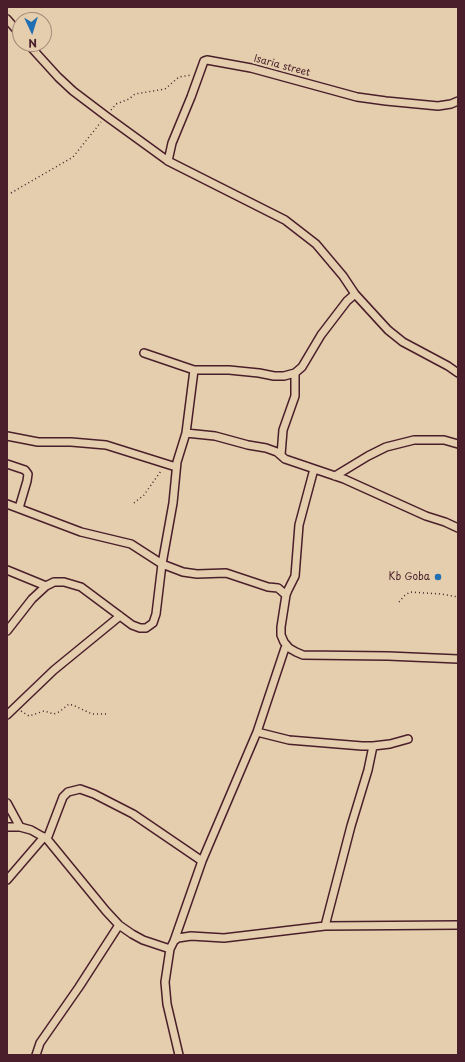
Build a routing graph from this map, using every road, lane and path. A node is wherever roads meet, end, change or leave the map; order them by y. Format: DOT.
graph roads {
  1 [pos="35,52"];
  2 [pos="199,74"];
  3 [pos="458,101"];
  4 [pos="106,116"];
  5 [pos="168,160"];
  6 [pos="12,193"];
  7 [pos="355,294"];
  8 [pos="144,353"];
  9 [pos="194,370"];
  10 [pos="295,373"];
  11 [pos="458,373"];
  12 [pos="186,433"];
  13 [pos="7,436"];
  14 [pos="458,444"];
  15 [pos="281,455"];
  16 [pos="7,464"];
  17 [pos="166,464"];
  18 [pos="176,467"];
  19 [pos="314,469"];
  20 [pos="335,476"];
  21 [pos="134,503"];
  22 [pos="7,504"];
  23 [pos="19,508"];
  24 [pos="458,528"];
  25 [pos="162,564"];
  26 [pos="7,570"];
  27 [pos="46,586"];
  28 [pos="286,595"];
  29 [pos="458,597"];
  30 [pos="399,602"];
  31 [pos="120,616"];
  32 [pos="7,631"];
  33 [pos="289,648"];
  34 [pos="458,659"];
  35 [pos="15,707"];
  36 [pos="106,714"];
  37 [pos="7,715"];
  38 [pos="258,732"];
  39 [pos="408,739"];
  40 [pos="373,746"];
  41 [pos="7,803"];
  42 [pos="7,827"];
  43 [pos="20,827"];
  44 [pos="46,838"];
  45 [pos="202,861"];
  46 [pos="7,880"];
  47 [pos="119,925"];
  48 [pos="458,925"];
  49 [pos="325,926"];
  50 [pos="174,941"];
  51 [pos="170,949"];
  52 [pos="36,1055"];
  53 [pos="180,1055"];
  1 -- 4 [label="street"];
  2 -- 3 [label="street, Isaria street"];
  2 -- 4 [label="path"];
  2 -- 5 [label="street, Isaria street"];
  4 -- 5 [label="street"];
  4 -- 6 [label="path"];
  5 -- 7 [label="street"];
  7 -- 10 [label="street"];
  7 -- 11 [label="street"];
  8 -- 9 [label="street"];
  9 -- 10 [label="street"];
  9 -- 12 [label="street"];
  10 -- 15 [label="street"];
  12 -- 15 [label="street"];
  12 -- 18 [label="street"];
  13 -- 17 [label="street"];
  14 -- 20 [label="street"];
  15 -- 19 [label="street"];
  16 -- 23 [label="street"];
  17 -- 18 [label="street"];
  17 -- 21 [label="path"];
  18 -- 25 [label="street"];
  19 -- 20 [label="street"];
  19 -- 28 [label="street"];
  20 -- 24 [label="street"];
  22 -- 23 [label="street"];
  23 -- 25 [label="street"];
  25 -- 28 [label="street"];
  25 -- 31 [label="street"];
  26 -- 27 [label="street"];
  27 -- 31 [label="street"];
  27 -- 32 [label="street"];
  28 -- 33 [label="street"];
  29 -- 30 [label="path"];
  31 -- 35 [label="street"];
  33 -- 34 [label="street"];
  33 -- 38 [label="street"];
  35 -- 36 [label="path"];
  35 -- 37 [label="street"];
  38 -- 40 [label="street"];
  38 -- 45 [label="street"];
  39 -- 40 [label="street"];
  40 -- 49 [label="street"];
  41 -- 43 [label="street"];
  42 -- 43 [label="street"];
  43 -- 44 [label="street"];
  44 -- 45 [label="street"];
  44 -- 46 [label="street"];
  44 -- 47 [label="street"];
  45 -- 50 [label="street"];
  47 -- 51 [label="street"];
  47 -- 52 [label="street"];
  48 -- 49 [label="street"];
  49 -- 50 [label="street"];
  50 -- 51 [label="street"];
  51 -- 53 [label="street"];
}
